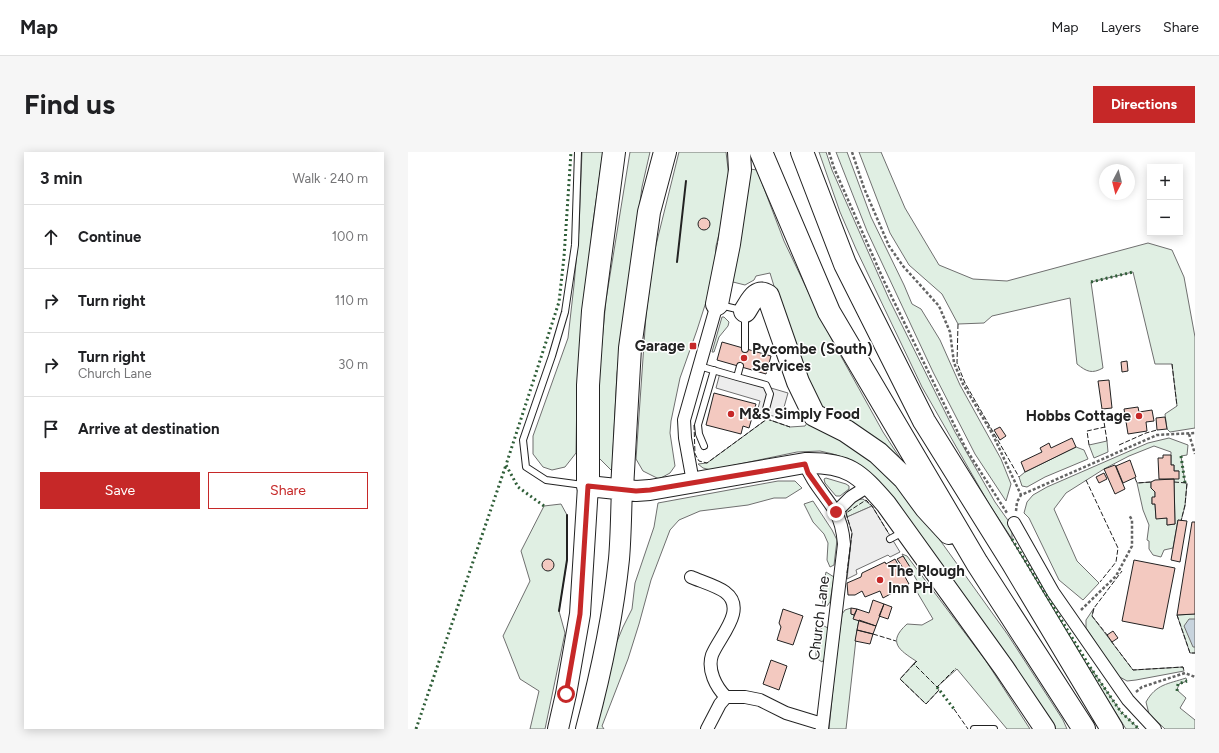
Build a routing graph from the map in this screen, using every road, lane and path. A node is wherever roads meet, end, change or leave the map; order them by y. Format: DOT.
graph roads {
  1 [pos="578,152"];
  2 [pos="614,152"];
  3 [pos="665,152"];
  4 [pos="739,152"];
  5 [pos="761,152"];
  6 [pos="802,152"];
  7 [pos="829,152"];
  8 [pos="852,152"];
  9 [pos="717,304"];
  10 [pos="745,311"];
  11 [pos="745,349"];
  12 [pos="699,366"];
  13 [pos="740,366"];
  14 [pos="714,370"];
  15 [pos="737,376"];
  16 [pos="766,409"];
  17 [pos="1195,433"];
  18 [pos="1189,434"];
  19 [pos="704,446"];
  20 [pos="1195,454"];
  21 [pos="805,464"];
  22 [pos="693,482"];
  23 [pos="870,485"];
  24 [pos="588,486"];
  25 [pos="622,489"];
  26 [pos="1021,495"];
  27 [pos="836,512"];
  28 [pos="1129,515"];
  29 [pos="1014,523"];
  30 [pos="977,563"];
  31 [pos="691,576"];
  32 [pos="1072,619"];
  33 [pos="1195,677"];
  34 [pos="726,697"];
  35 [pos="1128,700"];
  36 [pos="822,727"];
  37 [pos="558,729"];
  38 [pos="586,729"];
  39 [pos="707,729"];
  40 [pos="974,729"];
  41 [pos="994,729"];
  42 [pos="1045,729"];
  43 [pos="1084,729"];
  44 [pos="1112,729"];
  45 [pos="1154,729"];
  1 -- 24 [label="lane"];
  2 -- 24 [label="highway"];
  3 -- 25 [label="highway"];
  4 -- 9 [label="highway"];
  5 -- 30 [label="highway"];
  6 -- 44 [label="highway"];
  7 -- 29 [label="path"];
  8 -- 26 [label="path"];
  9 -- 10 [label="lane"];
  9 -- 12 [label="street"];
  10 -- 11 [label="lane"];
  10 -- 30 [label="highway"];
  12 -- 14 [label="lane"];
  12 -- 22 [label="street"];
  13 -- 15 [label="lane"];
  14 -- 15 [label="lane"];
  14 -- 19 [label="lane"];
  15 -- 16 [label="lane"];
  17 -- 18 [label="path"];
  18 -- 20 [label="path"];
  18 -- 26 [label="path"];
  21 -- 22 [label="main road"];
  21 -- 23 [label="main road"];
  21 -- 27 [label="street, Church Lane"];
  22 -- 25 [label="main road"];
  23 -- 27 [label="street"];
  23 -- 42 [label="main road"];
  24 -- 25 [label="main road"];
  24 -- 37 [label="main road"];
  25 -- 38 [label="main road"];
  26 -- 29 [label="path"];
  27 -- 36 [label="street, Church Lane"];
  28 -- 32 [label="path"];
  29 -- 32 [label="street"];
  30 -- 43 [label="highway"];
  31 -- 34 [label="street"];
  32 -- 35 [label="street"];
  33 -- 35 [label="path"];
  34 -- 36 [label="street"];
  34 -- 39 [label="street"];
  35 -- 45 [label="street"];
  40 -- 41 [label="lane"];
}
